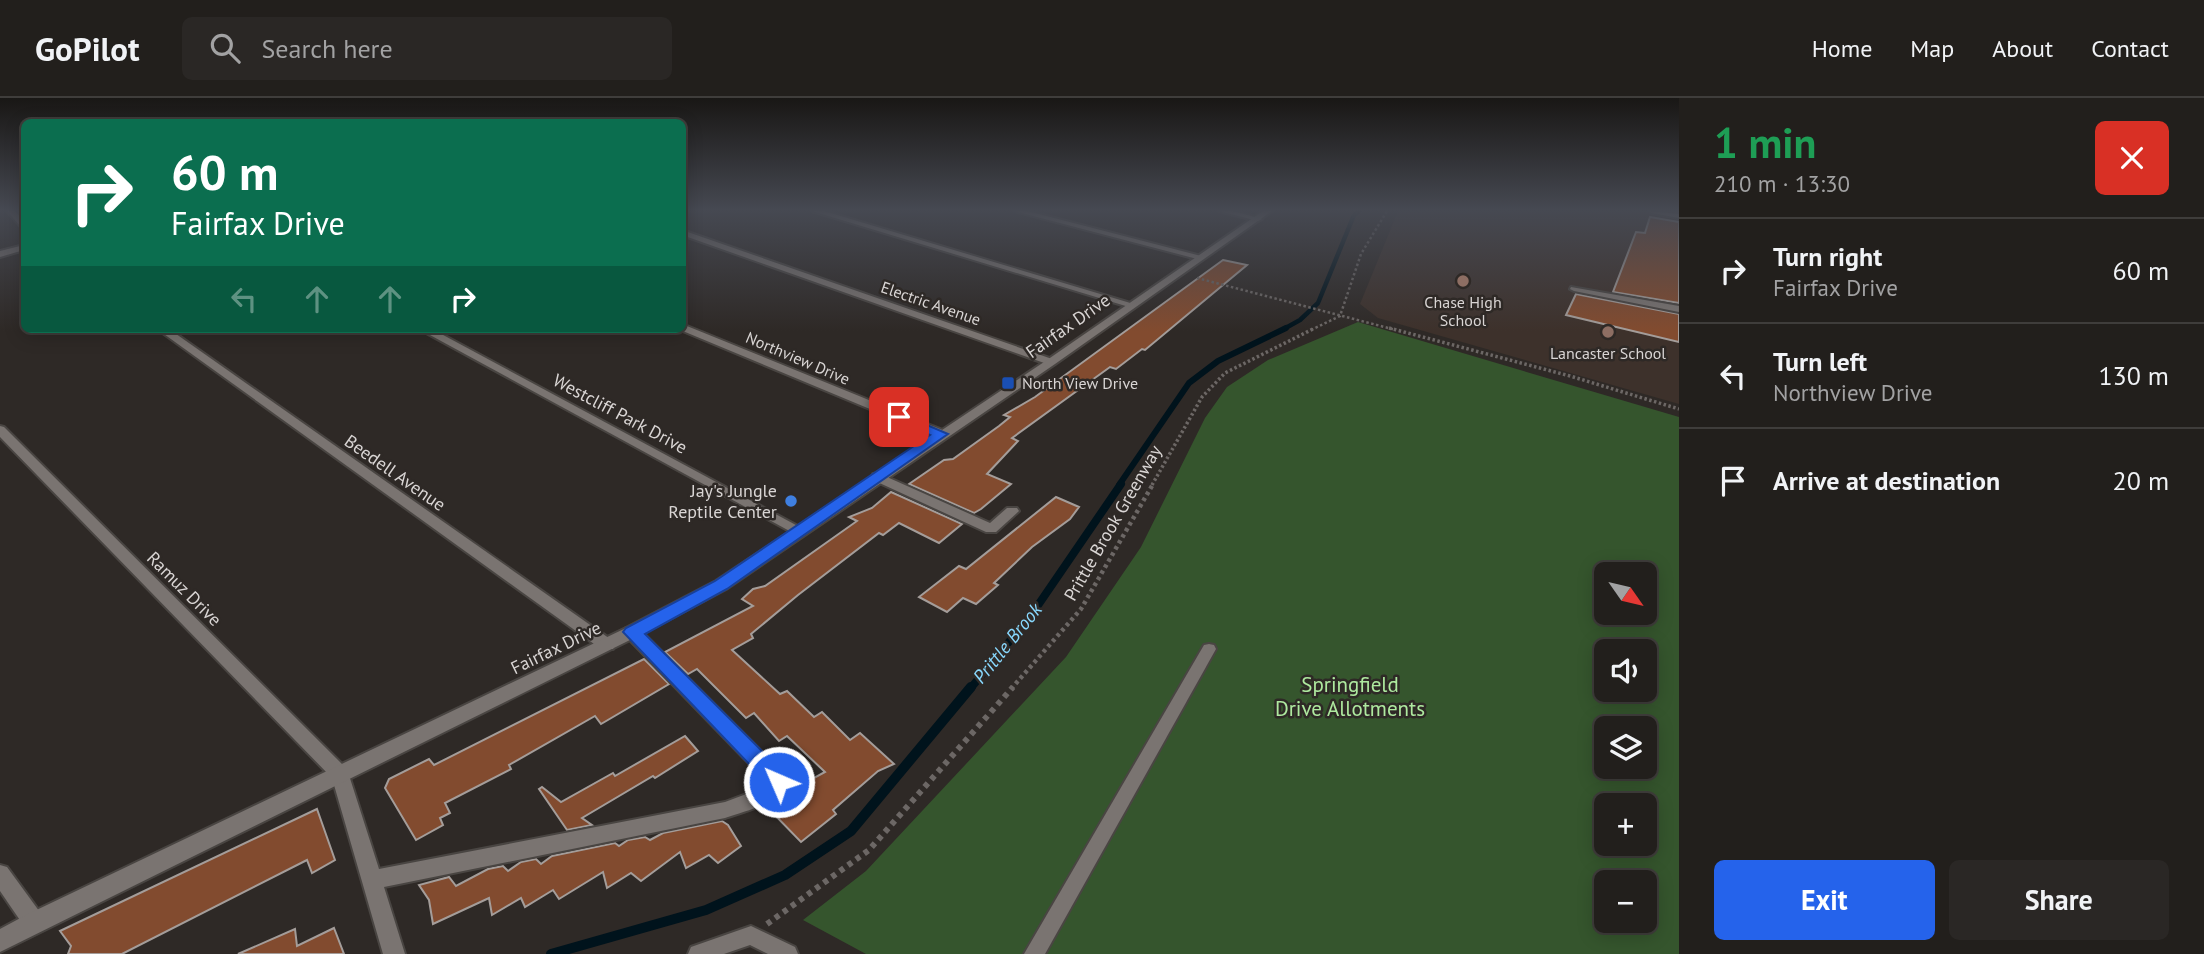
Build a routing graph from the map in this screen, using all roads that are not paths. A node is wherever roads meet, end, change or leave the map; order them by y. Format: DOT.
graph roads {
  1 [pos="736,251"];
  2 [pos="950,251"];
  3 [pos="1177,251"];
  4 [pos="1210,251"];
  5 [pos="1201,257"];
  6 [pos="1574,289"];
  7 [pos="1132,305"];
  8 [pos="1679,309"];
  9 [pos="686,329"];
  10 [pos="168,333"];
  11 [pos="431,333"];
  12 [pos="1051,362"];
  13 [pos="0,430"];
  14 [pos="941,434"];
  15 [pos="878,477"];
  16 [pos="1012,512"];
  17 [pos="800,531"];
  18 [pos="632,632"];
  19 [pos="607,645"];
  20 [pos="1209,649"];
  21 [pos="340,774"];
  22 [pos="0,874"];
  23 [pos="372,880"];
  24 [pos="34,922"];
  25 [pos="0,942"];
  26 [pos="394,954"];
  27 [pos="698,954"];
  28 [pos="788,954"];
  29 [pos="1034,954"];
  1 -- 12 [label="street, Electric Avenue"];
  2 -- 7 [label="street"];
  3 -- 5 [label="street"];
  4 -- 5 [label="street, Fairfax Drive"];
  5 -- 7 [label="street, Fairfax Drive"];
  6 -- 8 [label="lane"];
  7 -- 12 [label="street, Fairfax Drive"];
  9 -- 14 [label="street, Northview Drive"];
  10 -- 19 [label="street, Beedell Avenue"];
  11 -- 17 [label="street, Westcliff Park Drive"];
  12 -- 14 [label="street, Fairfax Drive"];
  13 -- 21 [label="street, Ramuz Drive"];
  14 -- 15 [label="street, Fairfax Drive"];
  15 -- 16 [label="street"];
  15 -- 17 [label="street, Fairfax Drive"];
  17 -- 18 [label="street, Fairfax Drive"];
  18 -- 19 [label="street, Fairfax Drive"];
  18 -- 23 [label="street"];
  19 -- 21 [label="street, Fairfax Drive"];
  20 -- 29 [label="lane"];
  21 -- 23 [label="street"];
  21 -- 24 [label="street, Fairfax Drive"];
  22 -- 24 [label="street"];
  23 -- 26 [label="street"];
  24 -- 25 [label="street, Fairfax Drive"];
  27 -- 28 [label="lane"];
}
